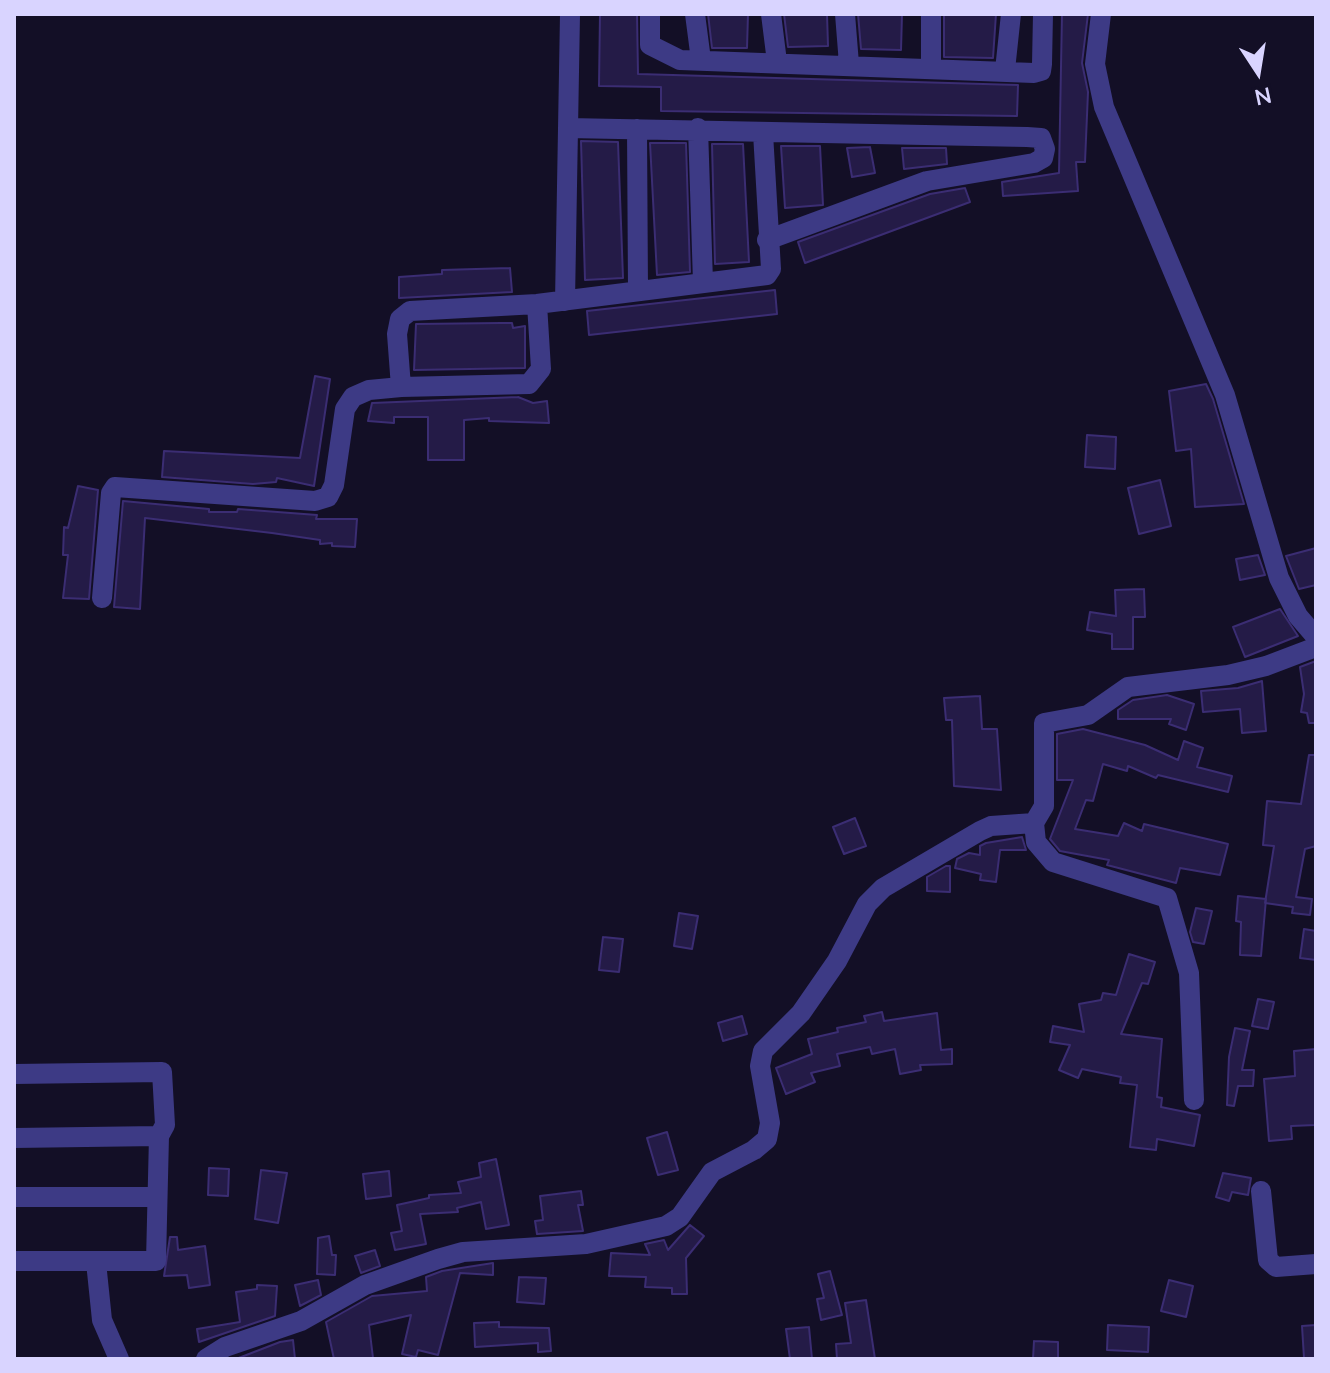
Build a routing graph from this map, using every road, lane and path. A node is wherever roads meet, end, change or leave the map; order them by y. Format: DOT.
graph roads {
  1 [pos="570,14"];
  2 [pos="650,14"];
  3 [pos="695,14"];
  4 [pos="771,14"];
  5 [pos="845,14"];
  6 [pos="931,14"];
  7 [pos="1011,14"];
  8 [pos="1043,14"];
  9 [pos="1101,14"];
  10 [pos="701,60"];
  11 [pos="777,62"];
  12 [pos="849,64"];
  13 [pos="931,69"];
  14 [pos="1005,70"];
  15 [pos="568,128"];
  16 [pos="698,128"];
  17 [pos="637,129"];
  18 [pos="763,133"];
  19 [pos="767,240"];
  20 [pos="703,282"];
  21 [pos="638,291"];
  22 [pos="565,301"];
  23 [pos="537,304"];
  24 [pos="401,387"];
  25 [pos="102,598"];
  26 [pos="1316,637"];
  27 [pos="1316,647"];
  28 [pos="1034,823"];
  29 [pos="14,1074"];
  30 [pos="1194,1100"];
  31 [pos="159,1136"];
  32 [pos="14,1138"];
  33 [pos="1261,1191"];
  34 [pos="14,1197"];
  35 [pos="157,1197"];
  36 [pos="14,1261"];
  37 [pos="96,1262"];
  38 [pos="1316,1264"];
  39 [pos="119,1359"];
  40 [pos="206,1359"];
  1 -- 15 [label="street"];
  2 -- 10 [label="street"];
  3 -- 10 [label="street"];
  4 -- 11 [label="street"];
  5 -- 12 [label="street"];
  6 -- 13 [label="street"];
  7 -- 14 [label="street"];
  8 -- 14 [label="street"];
  9 -- 26 [label="street"];
  10 -- 11 [label="street"];
  11 -- 12 [label="street"];
  12 -- 13 [label="street"];
  13 -- 14 [label="street"];
  15 -- 17 [label="street"];
  15 -- 22 [label="street"];
  16 -- 17 [label="street"];
  16 -- 18 [label="street"];
  16 -- 20 [label="street"];
  17 -- 21 [label="street"];
  18 -- 19 [label="street"];
  18 -- 19 [label="street"];
  19 -- 20 [label="street"];
  20 -- 21 [label="street"];
  21 -- 22 [label="street"];
  22 -- 23 [label="street"];
  23 -- 24 [label="street"];
  23 -- 24 [label="street"];
  24 -- 25 [label="street"];
  27 -- 28 [label="street"];
  28 -- 30 [label="street"];
  28 -- 40 [label="street"];
  29 -- 31 [label="street"];
  31 -- 32 [label="street"];
  31 -- 35 [label="street"];
  33 -- 38 [label="street"];
  34 -- 35 [label="street"];
  35 -- 37 [label="street"];
  36 -- 37 [label="street"];
  37 -- 39 [label="street"];
}
